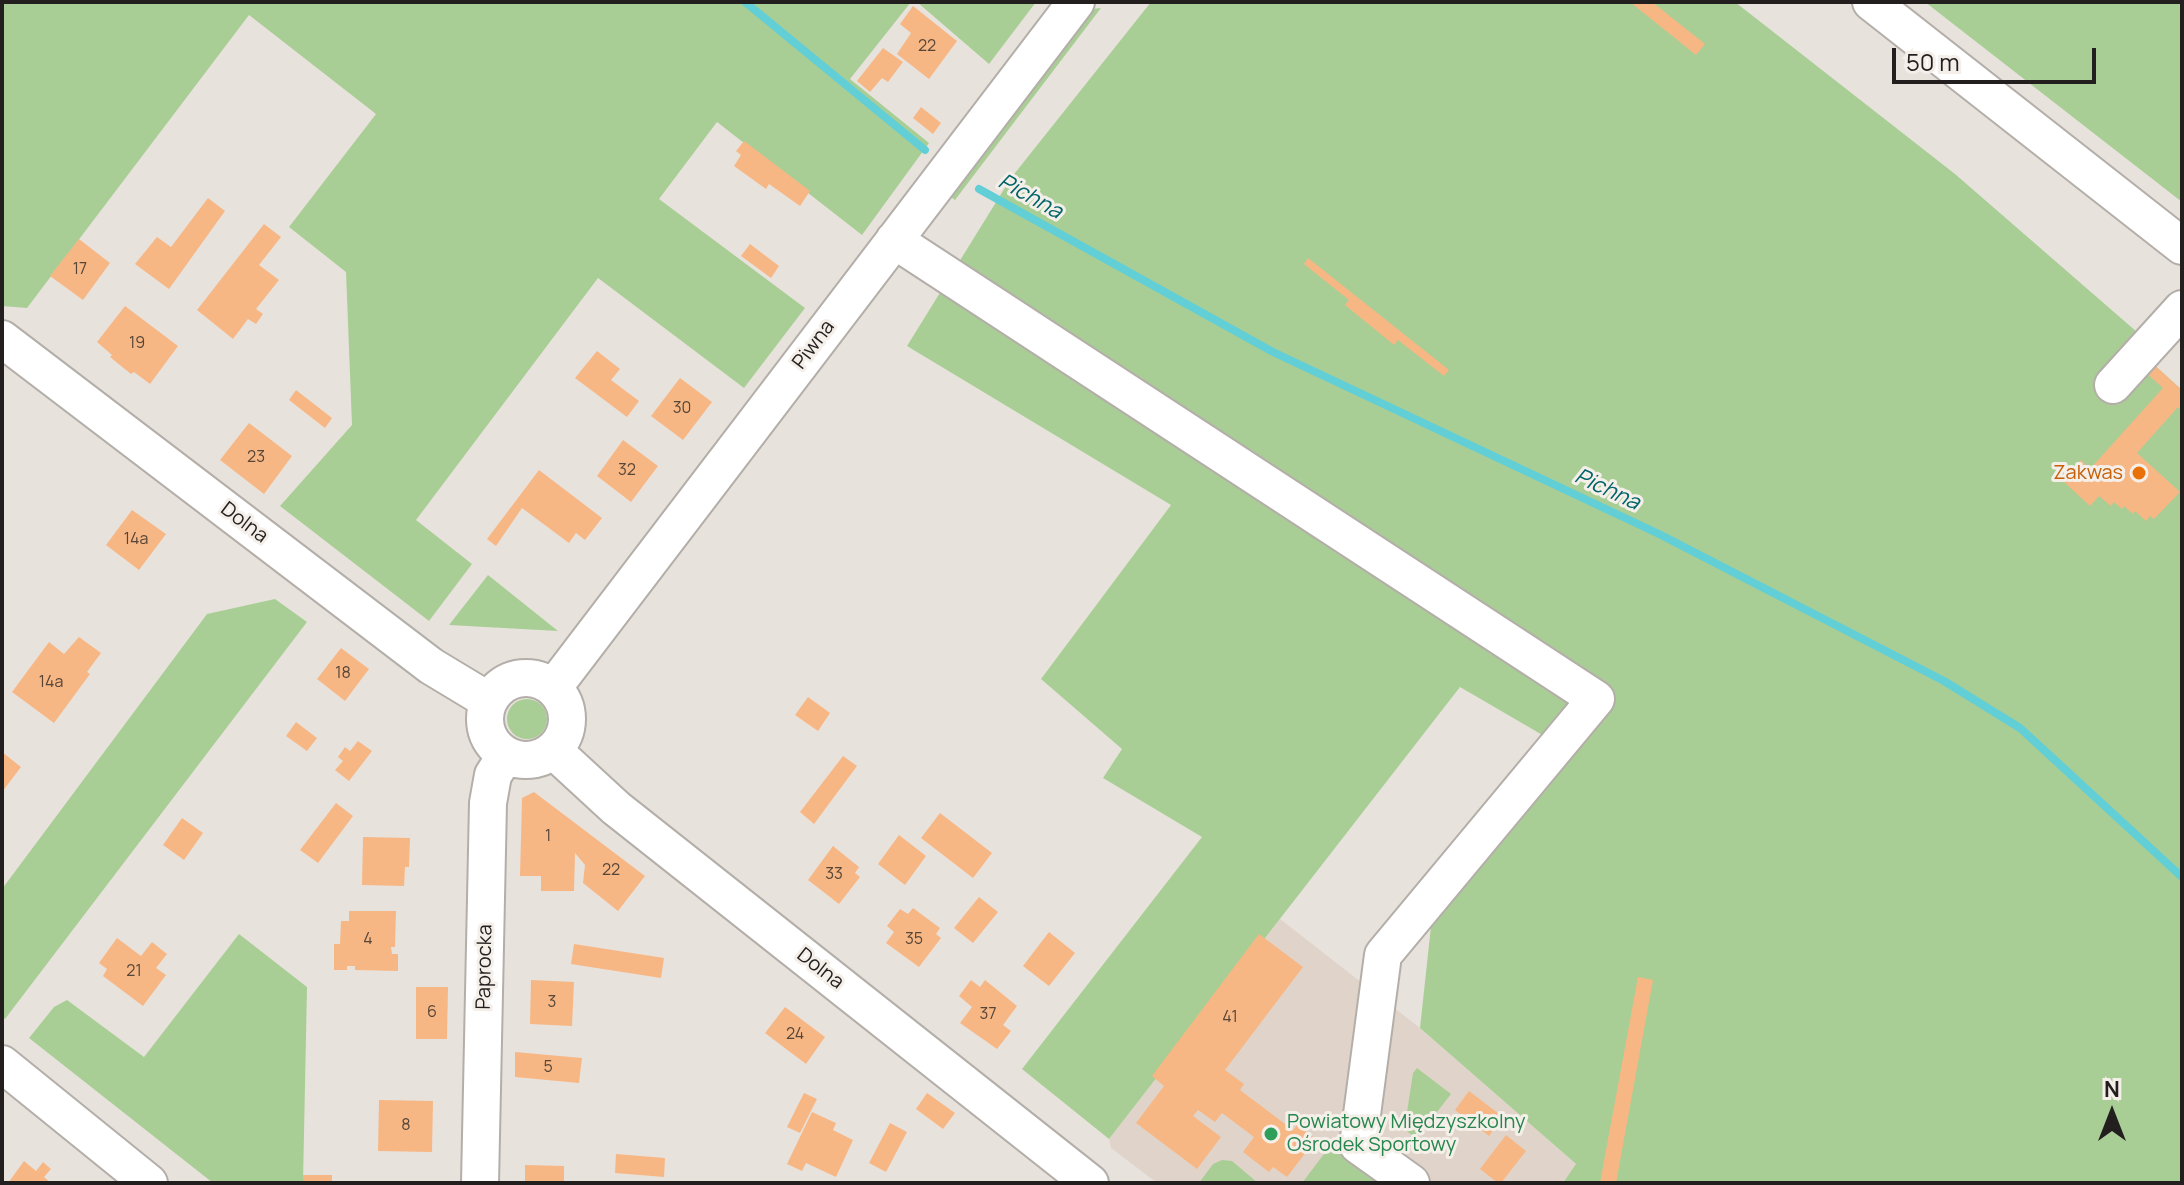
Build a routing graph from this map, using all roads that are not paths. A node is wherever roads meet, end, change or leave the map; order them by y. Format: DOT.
graph roads {
  1 [pos="1076,2"];
  2 [pos="1871,2"];
  3 [pos="894,240"];
  4 [pos="2182,246"];
  5 [pos="2182,309"];
  6 [pos="2,339"];
  7 [pos="2113,385"];
  8 [pos="553,688"];
  9 [pos="489,701"];
  10 [pos="553,750"];
  11 [pos="506,755"];
  12 [pos="2,1064"];
  13 [pos="149,1183"];
  14 [pos="480,1183"];
  15 [pos="1090,1183"];
  16 [pos="1411,1183"];
  1 -- 3 [label="street, Piwna"];
  2 -- 4 [label="street"];
  3 -- 8 [label="street, Piwna"];
  3 -- 16 [label="street"];
  5 -- 7 [label="street"];
  6 -- 9 [label="street, Dolna"];
  8 -- 9 [label="street"];
  8 -- 10 [label="street"];
  9 -- 11 [label="street"];
  10 -- 11 [label="street"];
  10 -- 15 [label="street, Dolna"];
  11 -- 14 [label="street, Paprocka"];
  12 -- 13 [label="street"];
}
